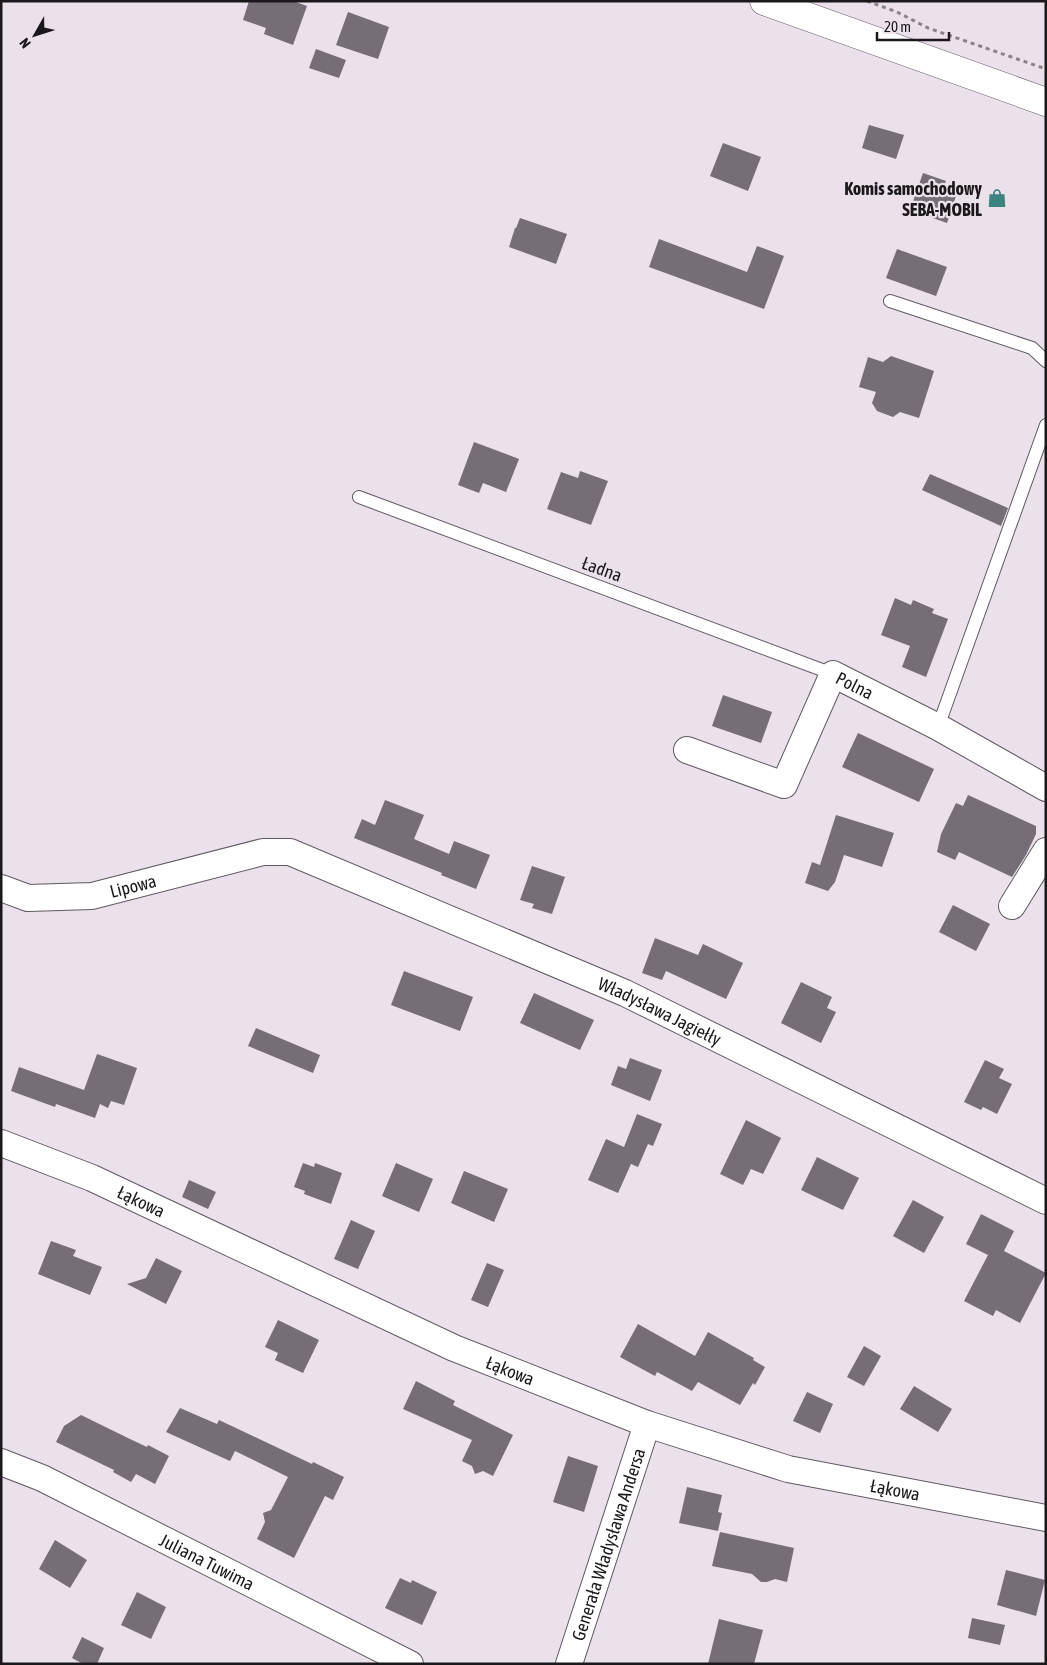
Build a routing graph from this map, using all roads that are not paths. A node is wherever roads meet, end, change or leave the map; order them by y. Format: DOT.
graph roads {
  1 [pos="764,1"];
  2 [pos="1046,102"];
  3 [pos="890,301"];
  4 [pos="1046,361"];
  5 [pos="1046,425"];
  6 [pos="359,497"];
  7 [pos="833,674"];
  8 [pos="938,727"];
  9 [pos="687,750"];
  10 [pos="1046,788"];
  11 [pos="263,852"];
  12 [pos="1046,852"];
  13 [pos="1,888"];
  14 [pos="1012,906"];
  15 [pos="1,1144"];
  16 [pos="1046,1201"];
  17 [pos="647,1424"];
  18 [pos="1,1462"];
  19 [pos="1046,1518"];
  20 [pos="410,1664"];
  21 [pos="569,1664"];
  1 -- 2 [label="main road"];
  3 -- 4 [label="lane"];
  5 -- 8 [label="lane"];
  6 -- 7 [label="lane, Ładna"];
  7 -- 8 [label="street, Polna"];
  7 -- 9 [label="street, Polna"];
  8 -- 10 [label="street, Polna"];
  11 -- 13 [label="street, Lipowa"];
  11 -- 16 [label="street, Władysława Jagiełły"];
  12 -- 14 [label="street"];
  15 -- 17 [label="street, Łąkowa"];
  17 -- 19 [label="street, Łąkowa"];
  17 -- 21 [label="street, Generała Władysława Andersa"];
  18 -- 20 [label="street, Juliana Tuwima"];
}
